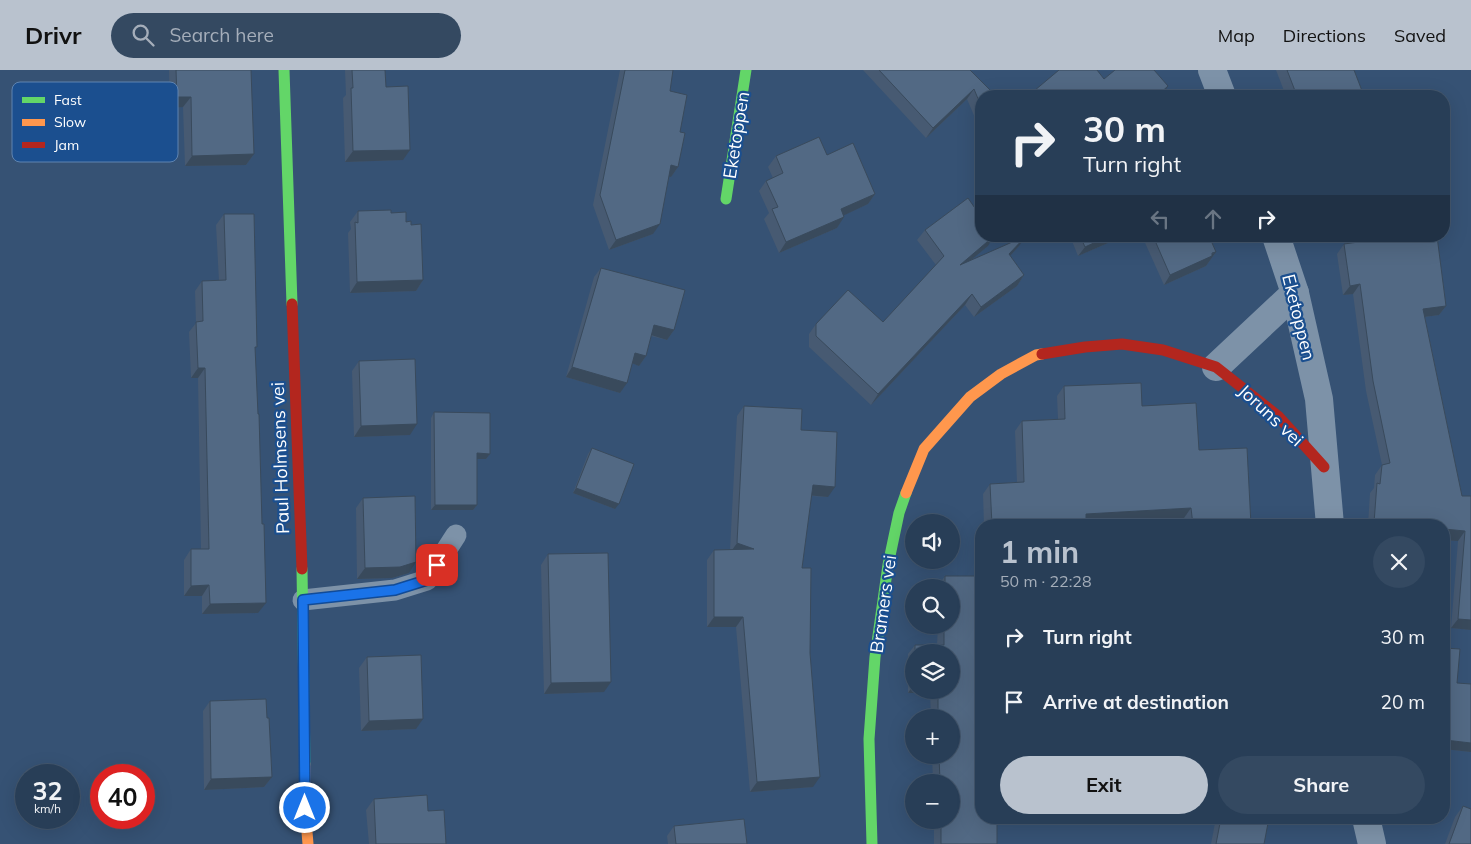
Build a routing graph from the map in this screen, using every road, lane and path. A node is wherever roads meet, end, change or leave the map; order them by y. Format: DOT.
graph roads {
  1 [pos="284,70"];
  2 [pos="746,70"];
  3 [pos="1212,70"];
  4 [pos="1220,90"];
  5 [pos="726,199"];
  6 [pos="1278,242"];
  7 [pos="1295,293"];
  8 [pos="1216,367"];
  9 [pos="1319,399"];
  10 [pos="1324,467"];
  11 [pos="1329,519"];
  12 [pos="456,535"];
  13 [pos="303,600"];
  14 [pos="1367,824"];
  15 [pos="308,844"];
  16 [pos="872,844"];
  17 [pos="1372,844"];
  1 -- 13 [label="street, Paul Holmsens vei"];
  2 -- 5 [label="street, Eketoppen"];
  3 -- 4 [label="street"];
  6 -- 7 [label="street, Eketoppen"];
  7 -- 8 [label="street"];
  7 -- 9 [label="street, Eketoppen"];
  8 -- 10 [label="street, Joruns vei"];
  8 -- 16 [label="street, Bramers vei"];
  9 -- 10 [label="street, Joruns vei"];
  10 -- 11 [label="street, Joruns vei"];
  12 -- 13 [label="lane"];
  13 -- 15 [label="street, Paul Holmsens vei"];
  14 -- 17 [label="street"];
}
